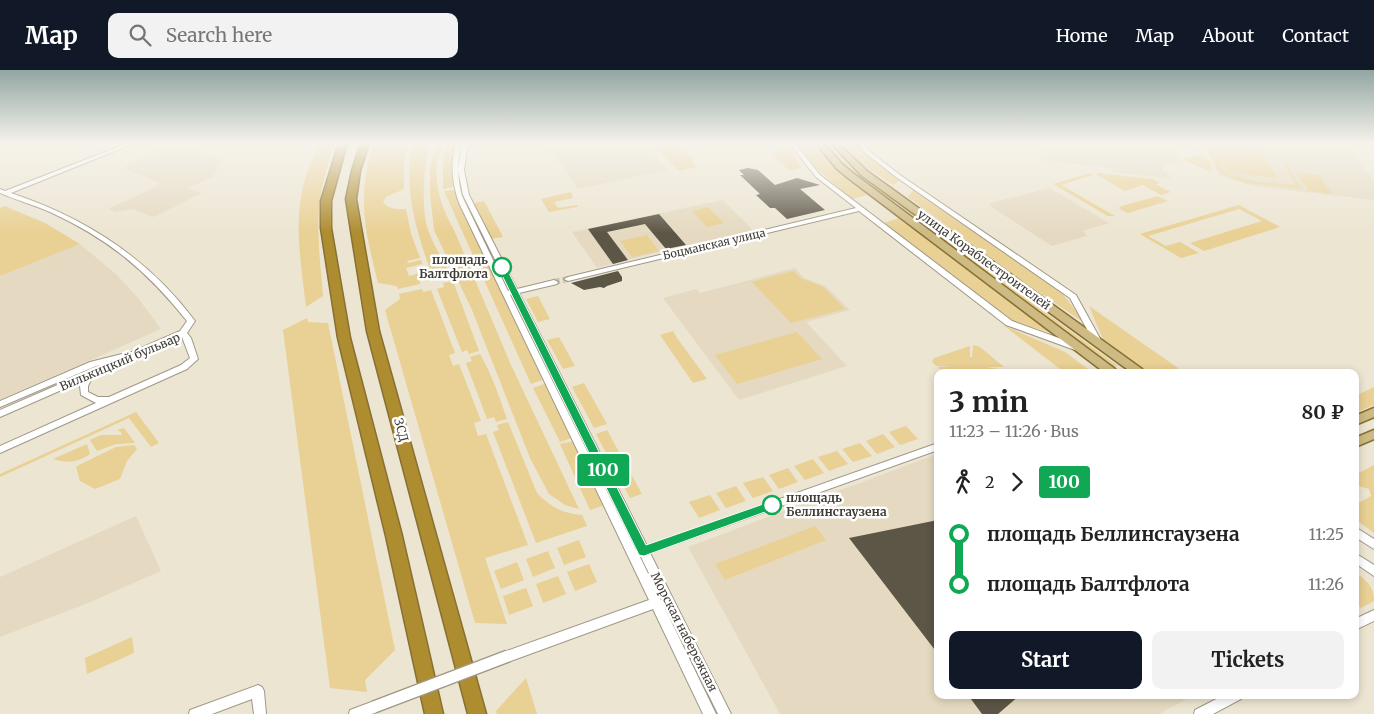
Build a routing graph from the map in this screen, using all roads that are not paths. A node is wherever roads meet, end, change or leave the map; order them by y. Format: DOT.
graph roads {
  1 [pos="50,173"];
  2 [pos="54,173"];
  3 [pos="334,173"];
  4 [pos="356,173"];
  5 [pos="455,173"];
  6 [pos="462,173"];
  7 [pos="816,173"];
  8 [pos="847,173"];
  9 [pos="864,173"];
  10 [pos="894,173"];
  11 [pos="2,193"];
  12 [pos="860,209"];
  13 [pos="568,279"];
  14 [pos="554,282"];
  15 [pos="510,293"];
  16 [pos="183,333"];
  17 [pos="1099,344"];
  18 [pos="1081,349"];
  19 [pos="132,356"];
  20 [pos="1107,369"];
  21 [pos="1134,369"];
  22 [pos="90,375"];
  23 [pos="113,400"];
  24 [pos="0,404"];
  25 [pos="1374,412"];
  26 [pos="0,414"];
  27 [pos="1359,419"];
  28 [pos="1374,434"];
  29 [pos="1359,441"];
  30 [pos="934,447"];
  31 [pos="0,450"];
  32 [pos="1359,534"];
  33 [pos="1374,545"];
  34 [pos="638,553"];
  35 [pos="1359,560"];
  36 [pos="1374,571"];
  37 [pos="656,603"];
  38 [pos="1374,615"];
  39 [pos="1359,623"];
  40 [pos="446,680"];
  41 [pos="1229,699"];
  42 [pos="374,707"];
  43 [pos="195,714"];
  44 [pos="260,714"];
  45 [pos="355,714"];
  46 [pos="434,714"];
  47 [pos="477,714"];
  48 [pos="710,714"];
  49 [pos="725,714"];
  50 [pos="1200,714"];
  1 -- 11 [label="street"];
  2 -- 11 [label="street"];
  3 -- 46 [label="highway"];
  4 -- 47 [label="highway, ЗСД"];
  5 -- 15 [label="street, Морская набережная"];
  6 -- 15 [label="street, Морская набережная"];
  7 -- 12 [label="street, улица Кораблестроителей"];
  8 -- 18 [label="main road, улица Кораблестроителей"];
  9 -- 17 [label="main road, улица Кораблестроителей"];
  10 -- 17 [label="street"];
  11 -- 16 [label="street"];
  12 -- 13 [label="street, Боцманская улица"];
  12 -- 18 [label="street, улица Кораблестроителей"];
  14 -- 15 [label="street"];
  15 -- 34 [label="street, Морская набережная"];
  16 -- 19 [label="street, Вилькицкий бульвар"];
  16 -- 23 [label="street, Вилькицкий бульвар"];
  17 -- 21 [label="main road, улица Кораблестроителей"];
  18 -- 20 [label="main road, улица Кораблестроителей"];
  19 -- 22 [label="street, Вилькицкий бульвар"];
  19 -- 24 [label="street"];
  22 -- 23 [label="street"];
  22 -- 26 [label="street, Вилькицкий бульвар"];
  23 -- 31 [label="street, Вилькицкий бульвар"];
  25 -- 27 [label="main road"];
  28 -- 29 [label="main road"];
  30 -- 34 [label="street"];
  32 -- 33 [label="street"];
  34 -- 37 [label="street, Морская набережная"];
  34 -- 49 [label="street, Морская набережная"];
  35 -- 36 [label="street"];
  37 -- 40 [label="street, bridge"];
  37 -- 48 [label="street, Морская набережная"];
  38 -- 39 [label="street"];
  40 -- 42 [label="street, bridge"];
  41 -- 50 [label="street"];
  42 -- 45 [label="street"];
  43 -- 44 [label="street"];
}
